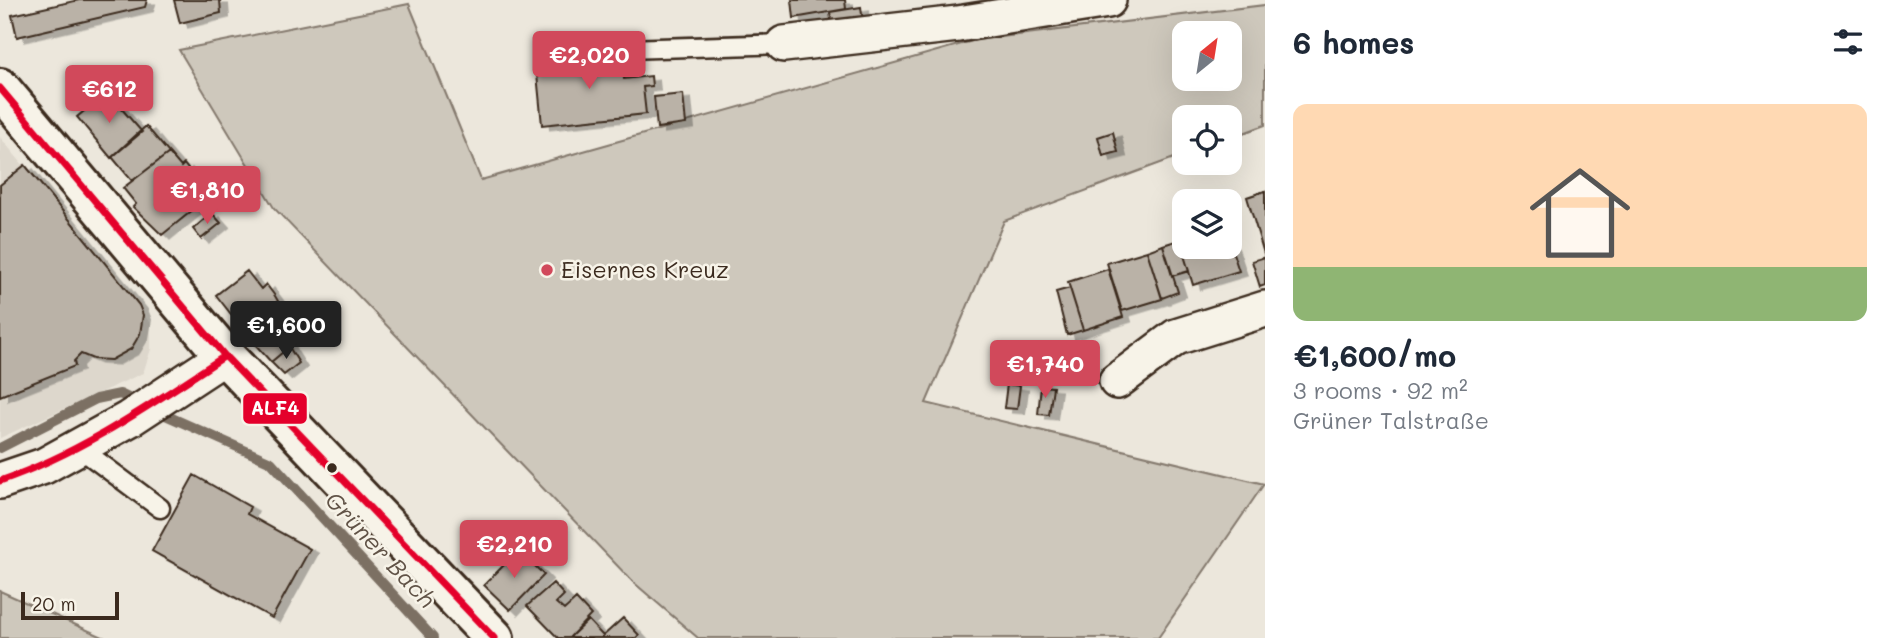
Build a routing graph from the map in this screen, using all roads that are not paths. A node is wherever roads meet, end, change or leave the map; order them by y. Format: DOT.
graph roads {
  1 [pos="1108,0"];
  2 [pos="784,44"];
  3 [pos="626,49"];
  4 [pos="0,88"];
  5 [pos="1265,309"];
  6 [pos="225,356"];
  7 [pos="1117,381"];
  8 [pos="78,446"];
  9 [pos="0,481"];
  10 [pos="160,508"];
  11 [pos="495,638"];
  1 -- 2 [label="street"];
  2 -- 3 [label="lane"];
  4 -- 6 [label="main road"];
  5 -- 7 [label="street"];
  6 -- 8 [label="street"];
  6 -- 11 [label="main road"];
  8 -- 9 [label="street"];
  8 -- 10 [label="lane"];
}
